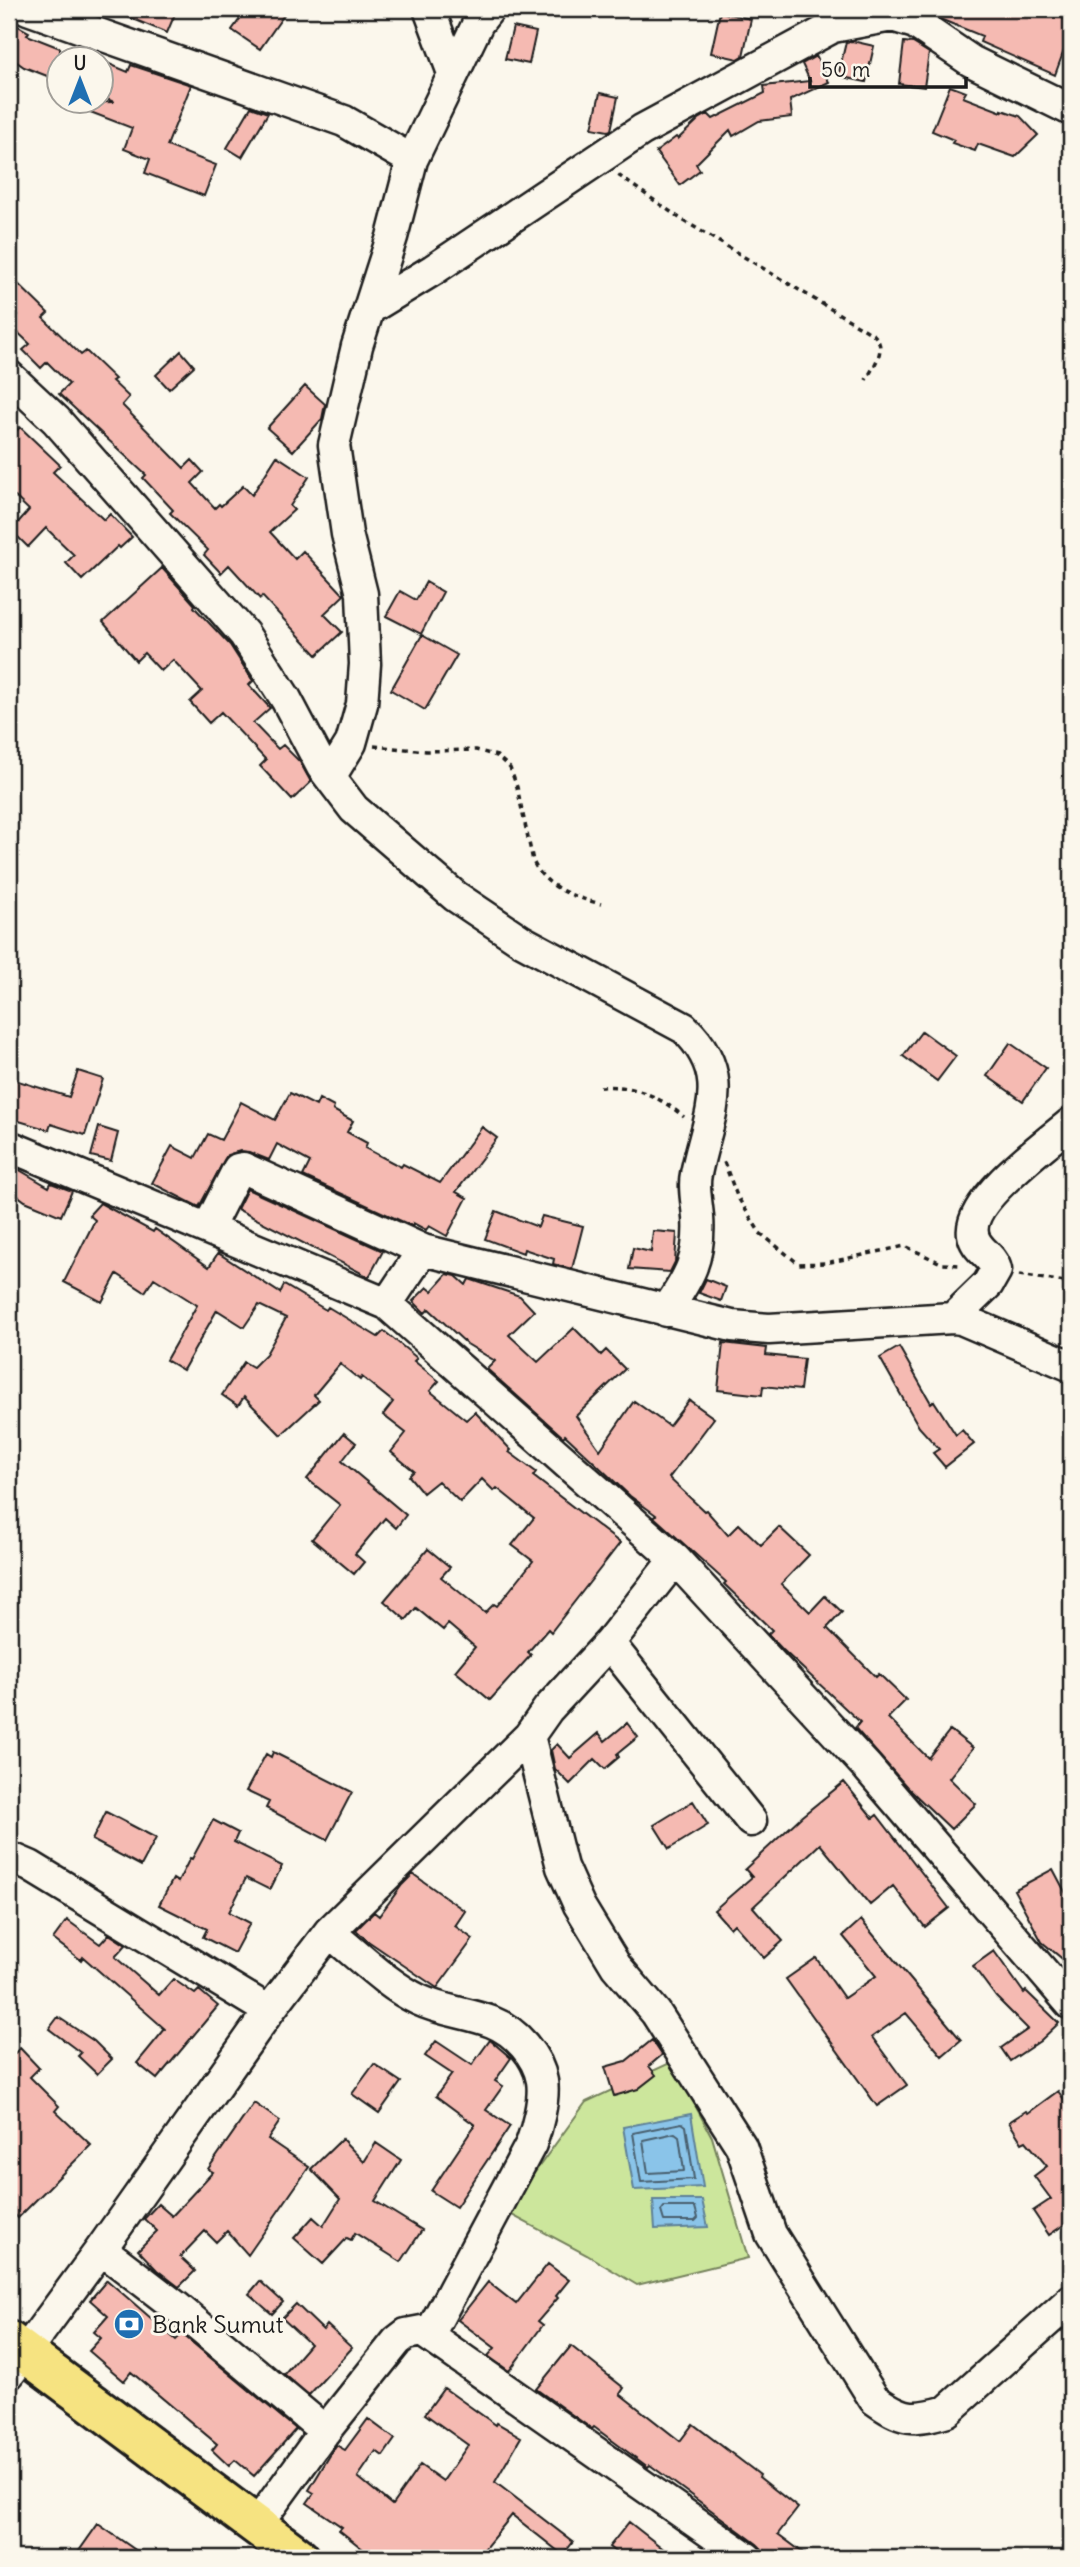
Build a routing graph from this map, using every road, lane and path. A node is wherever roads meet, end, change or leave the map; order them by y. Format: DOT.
graph roads {
  1 [pos="29,9"];
  2 [pos="429,9"];
  3 [pos="489,9"];
  4 [pos="453,73"];
  5 [pos="1071,110"];
  6 [pos="596,159"];
  7 [pos="412,160"];
  8 [pos="369,309"];
  9 [pos="9,376"];
  10 [pos="866,380"];
  11 [pos="351,743"];
  12 [pos="330,778"];
  13 [pos="601,904"];
  14 [pos="600,1087"];
  15 [pos="1071,1123"];
  16 [pos="705,1143"];
  17 [pos="9,1146"];
  18 [pos="208,1228"];
  19 [pos="423,1250"];
  20 [pos="996,1270"];
  21 [pos="1071,1283"];
  22 [pos="387,1304"];
  23 [pos="666,1311"];
  24 [pos="953,1318"];
  25 [pos="1071,1366"];
  26 [pos="675,1559"];
  27 [pos="609,1643"];
  28 [pos="529,1736"];
  29 [pos="751,1821"];
  30 [pos="9,1857"];
  31 [pos="329,1933"];
  32 [pos="1071,2004"];
  33 [pos="270,2011"];
  34 [pos="101,2249"];
  35 [pos="1071,2300"];
  36 [pos="429,2335"];
  37 [pos="13,2347"];
  38 [pos="325,2431"];
  39 [pos="256,2526"];
  40 [pos="300,2558"];
  41 [pos="747,2558"];
  1 -- 7 [label="street"];
  2 -- 4 [label="street"];
  3 -- 4 [label="street"];
  4 -- 7 [label="street"];
  5 -- 6 [label="street"];
  6 -- 8 [label="street"];
  6 -- 10 [label="path"];
  7 -- 8 [label="street"];
  8 -- 11 [label="street"];
  9 -- 12 [label="street"];
  11 -- 12 [label="street"];
  11 -- 13 [label="path"];
  12 -- 16 [label="street"];
  14 -- 16 [label="path"];
  15 -- 20 [label="street"];
  16 -- 20 [label="path"];
  16 -- 23 [label="street"];
  17 -- 18 [label="street"];
  18 -- 19 [label="street"];
  18 -- 22 [label="street"];
  19 -- 22 [label="street"];
  19 -- 23 [label="street"];
  20 -- 21 [label="path"];
  20 -- 24 [label="street"];
  22 -- 26 [label="street"];
  23 -- 24 [label="street"];
  24 -- 25 [label="street"];
  26 -- 27 [label="street"];
  26 -- 32 [label="street"];
  27 -- 28 [label="street"];
  27 -- 29 [label="street"];
  28 -- 31 [label="street"];
  28 -- 35 [label="street"];
  30 -- 33 [label="street"];
  31 -- 33 [label="street"];
  31 -- 36 [label="street"];
  33 -- 34 [label="street"];
  34 -- 37 [label="street"];
  34 -- 38 [label="street"];
  36 -- 38 [label="street"];
  36 -- 41 [label="street"];
  37 -- 39 [label="highway"];
  38 -- 39 [label="street"];
  39 -- 40 [label="highway"];
}
